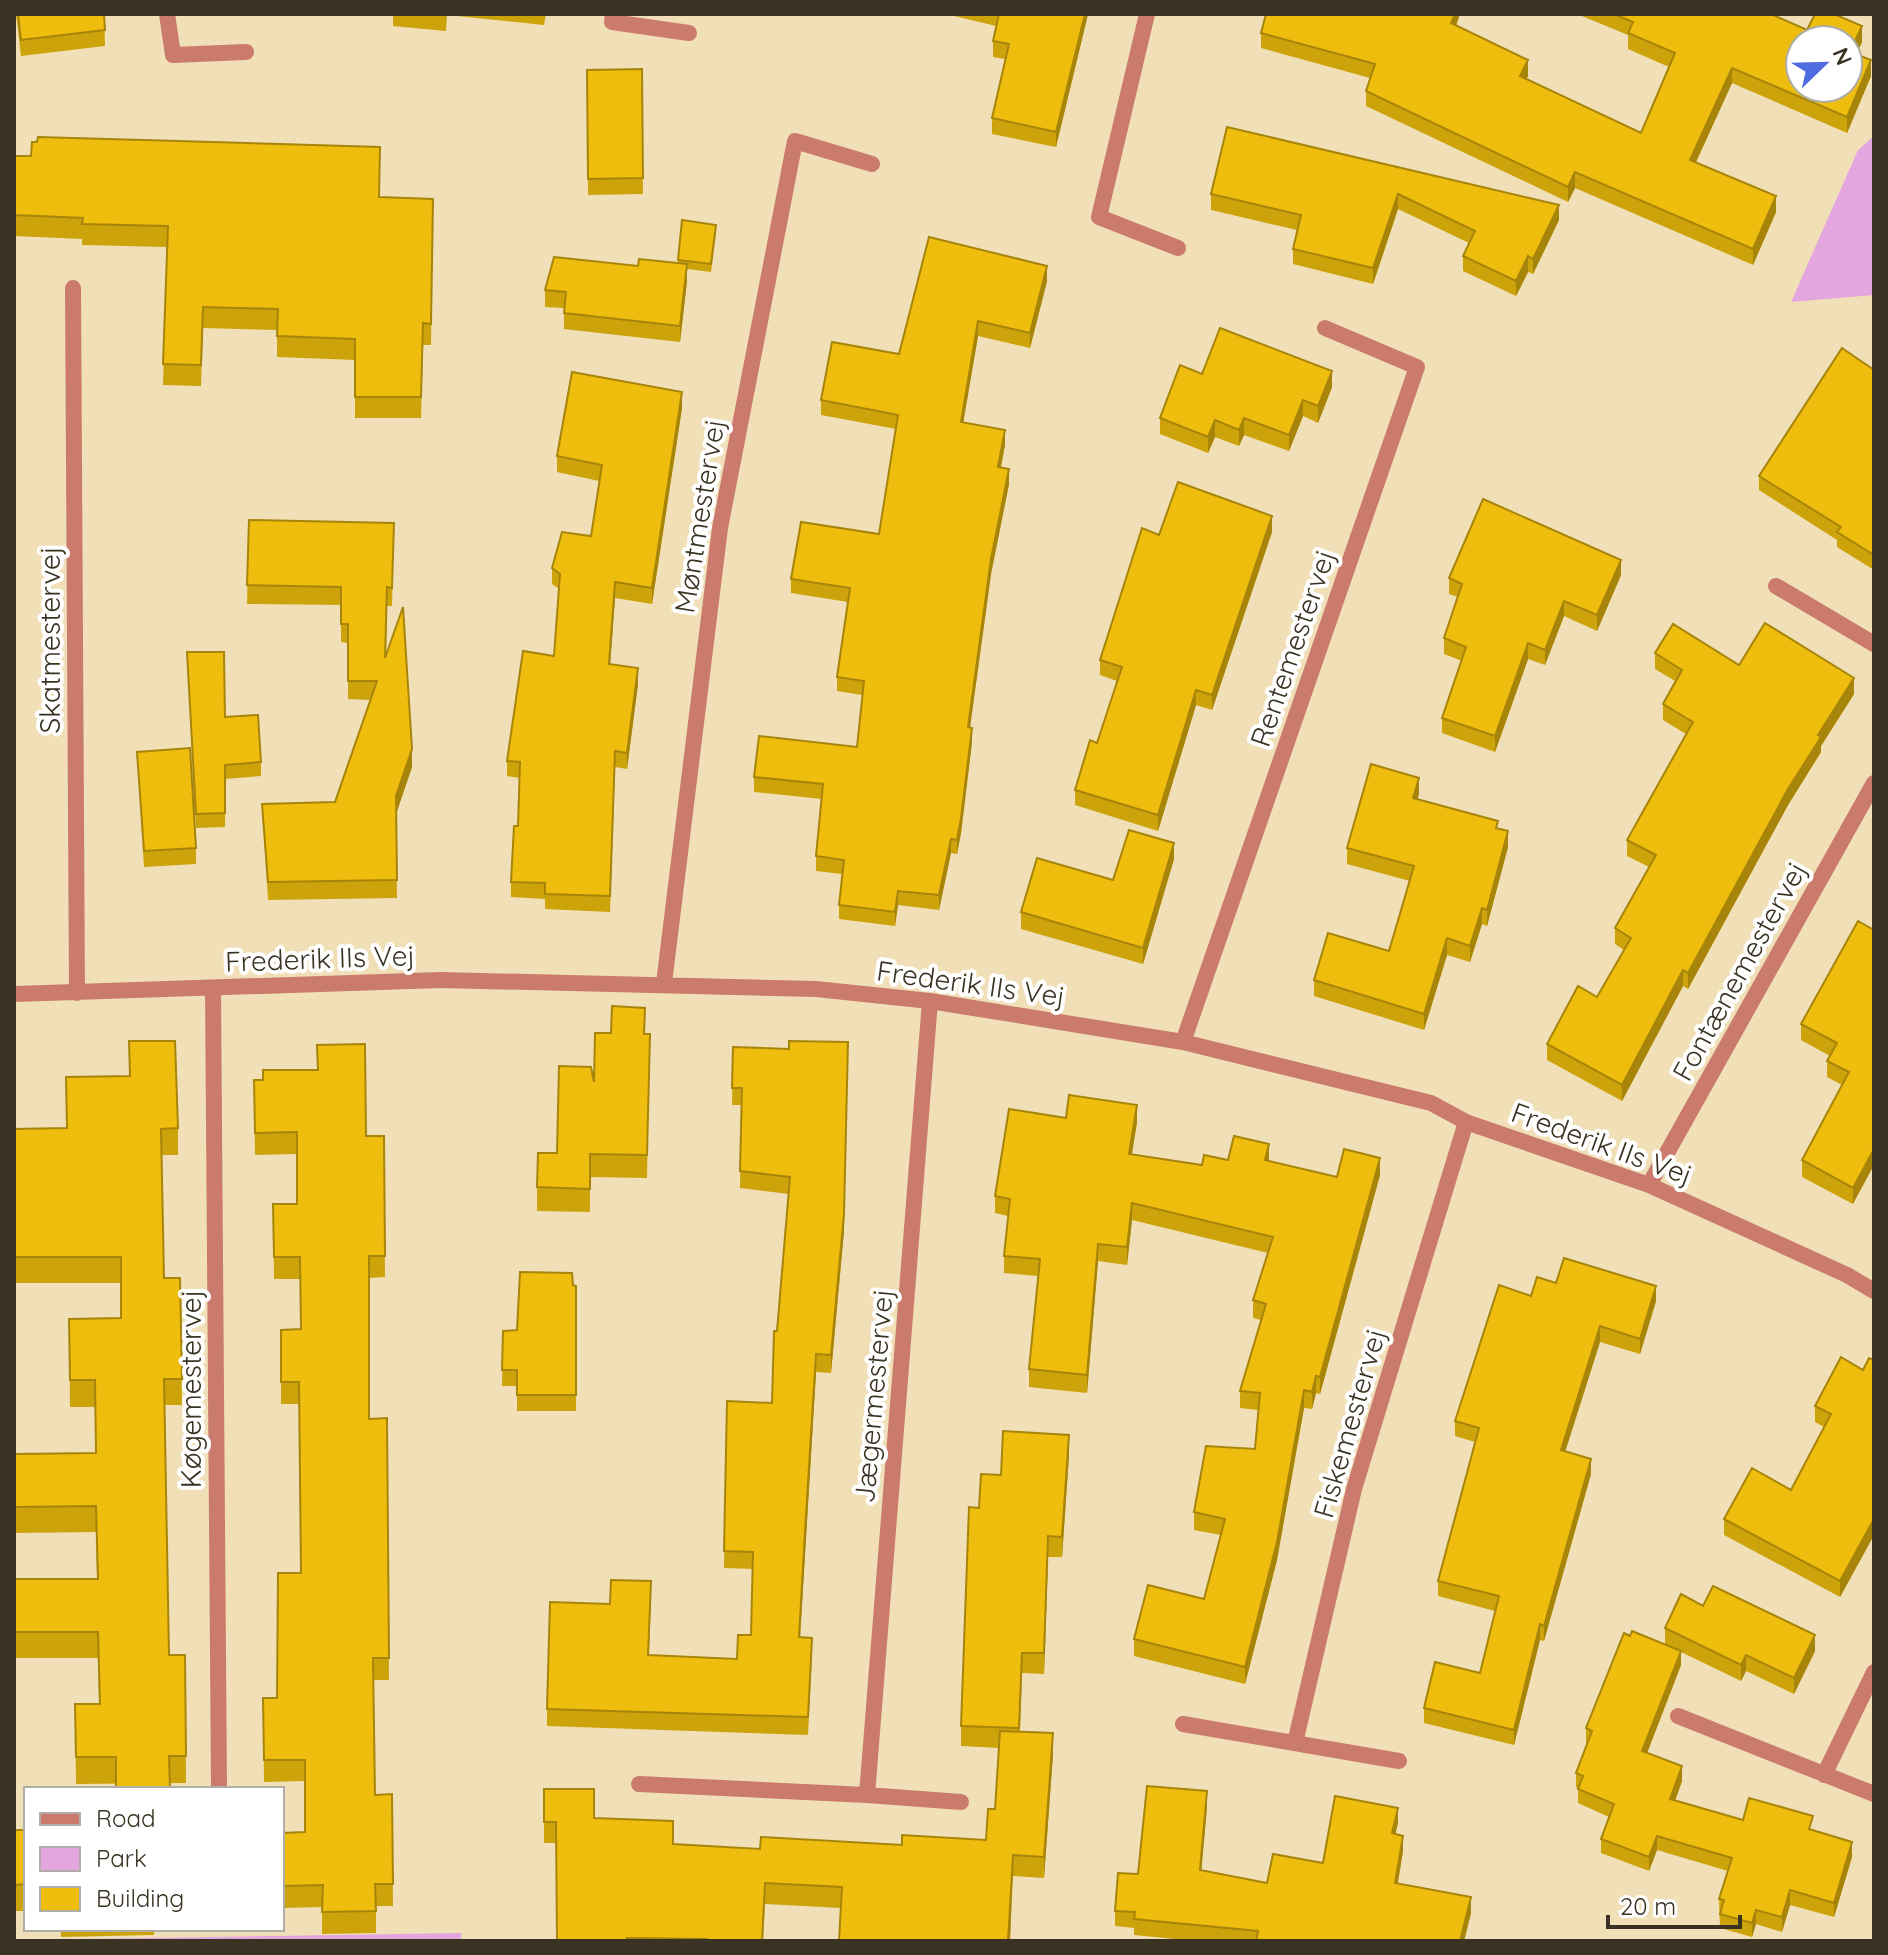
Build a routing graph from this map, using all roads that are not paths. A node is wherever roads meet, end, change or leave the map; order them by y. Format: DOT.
graph roads {
  1 [pos="167,14"];
  2 [pos="613,14"];
  3 [pos="1147,14"];
  4 [pos="689,33"];
  5 [pos="246,52"];
  6 [pos="872,164"];
  7 [pos="1178,248"];
  8 [pos="73,288"];
  9 [pos="1325,328"];
  10 [pos="1776,586"];
  11 [pos="1874,644"];
  12 [pos="1874,783"];
  13 [pos="664,983"];
  14 [pos="213,988"];
  15 [pos="77,993"];
  16 [pos="14,994"];
  17 [pos="930,1001"];
  18 [pos="1183,1042"];
  19 [pos="1466,1122"];
  20 [pos="1649,1185"];
  21 [pos="1874,1291"];
  22 [pos="1874,1672"];
  23 [pos="1678,1716"];
  24 [pos="1183,1724"];
  25 [pos="1295,1743"];
  26 [pos="1399,1761"];
  27 [pos="1824,1775"];
  28 [pos="639,1784"];
  29 [pos="219,1787"];
  30 [pos="1874,1794"];
  31 [pos="867,1795"];
  32 [pos="961,1802"];
  1 -- 5 [label="street"];
  2 -- 4 [label="street"];
  3 -- 7 [label="street"];
  6 -- 13 [label="street, Møntmestervej"];
  8 -- 15 [label="street, Skatmestervej"];
  9 -- 18 [label="street, Rentemestervej"];
  10 -- 11 [label="street"];
  12 -- 20 [label="street, Fontænemestervej"];
  13 -- 14 [label="street, Frederik IIs Vej"];
  13 -- 17 [label="street, Frederik IIs Vej"];
  14 -- 15 [label="street, Frederik IIs Vej"];
  14 -- 29 [label="street, Køgemestervej"];
  15 -- 16 [label="street, Frederik IIs Vej"];
  17 -- 18 [label="street, Frederik IIs Vej"];
  17 -- 31 [label="street, Jægermestervej"];
  18 -- 19 [label="street, Frederik IIs Vej"];
  19 -- 20 [label="street, Frederik IIs Vej"];
  19 -- 25 [label="street, Fiskemestervej"];
  20 -- 21 [label="street, Frederik IIs Vej"];
  22 -- 27 [label="street"];
  23 -- 27 [label="street"];
  24 -- 25 [label="street"];
  25 -- 26 [label="street"];
  27 -- 30 [label="street"];
  28 -- 31 [label="street"];
  31 -- 32 [label="street"];
}
